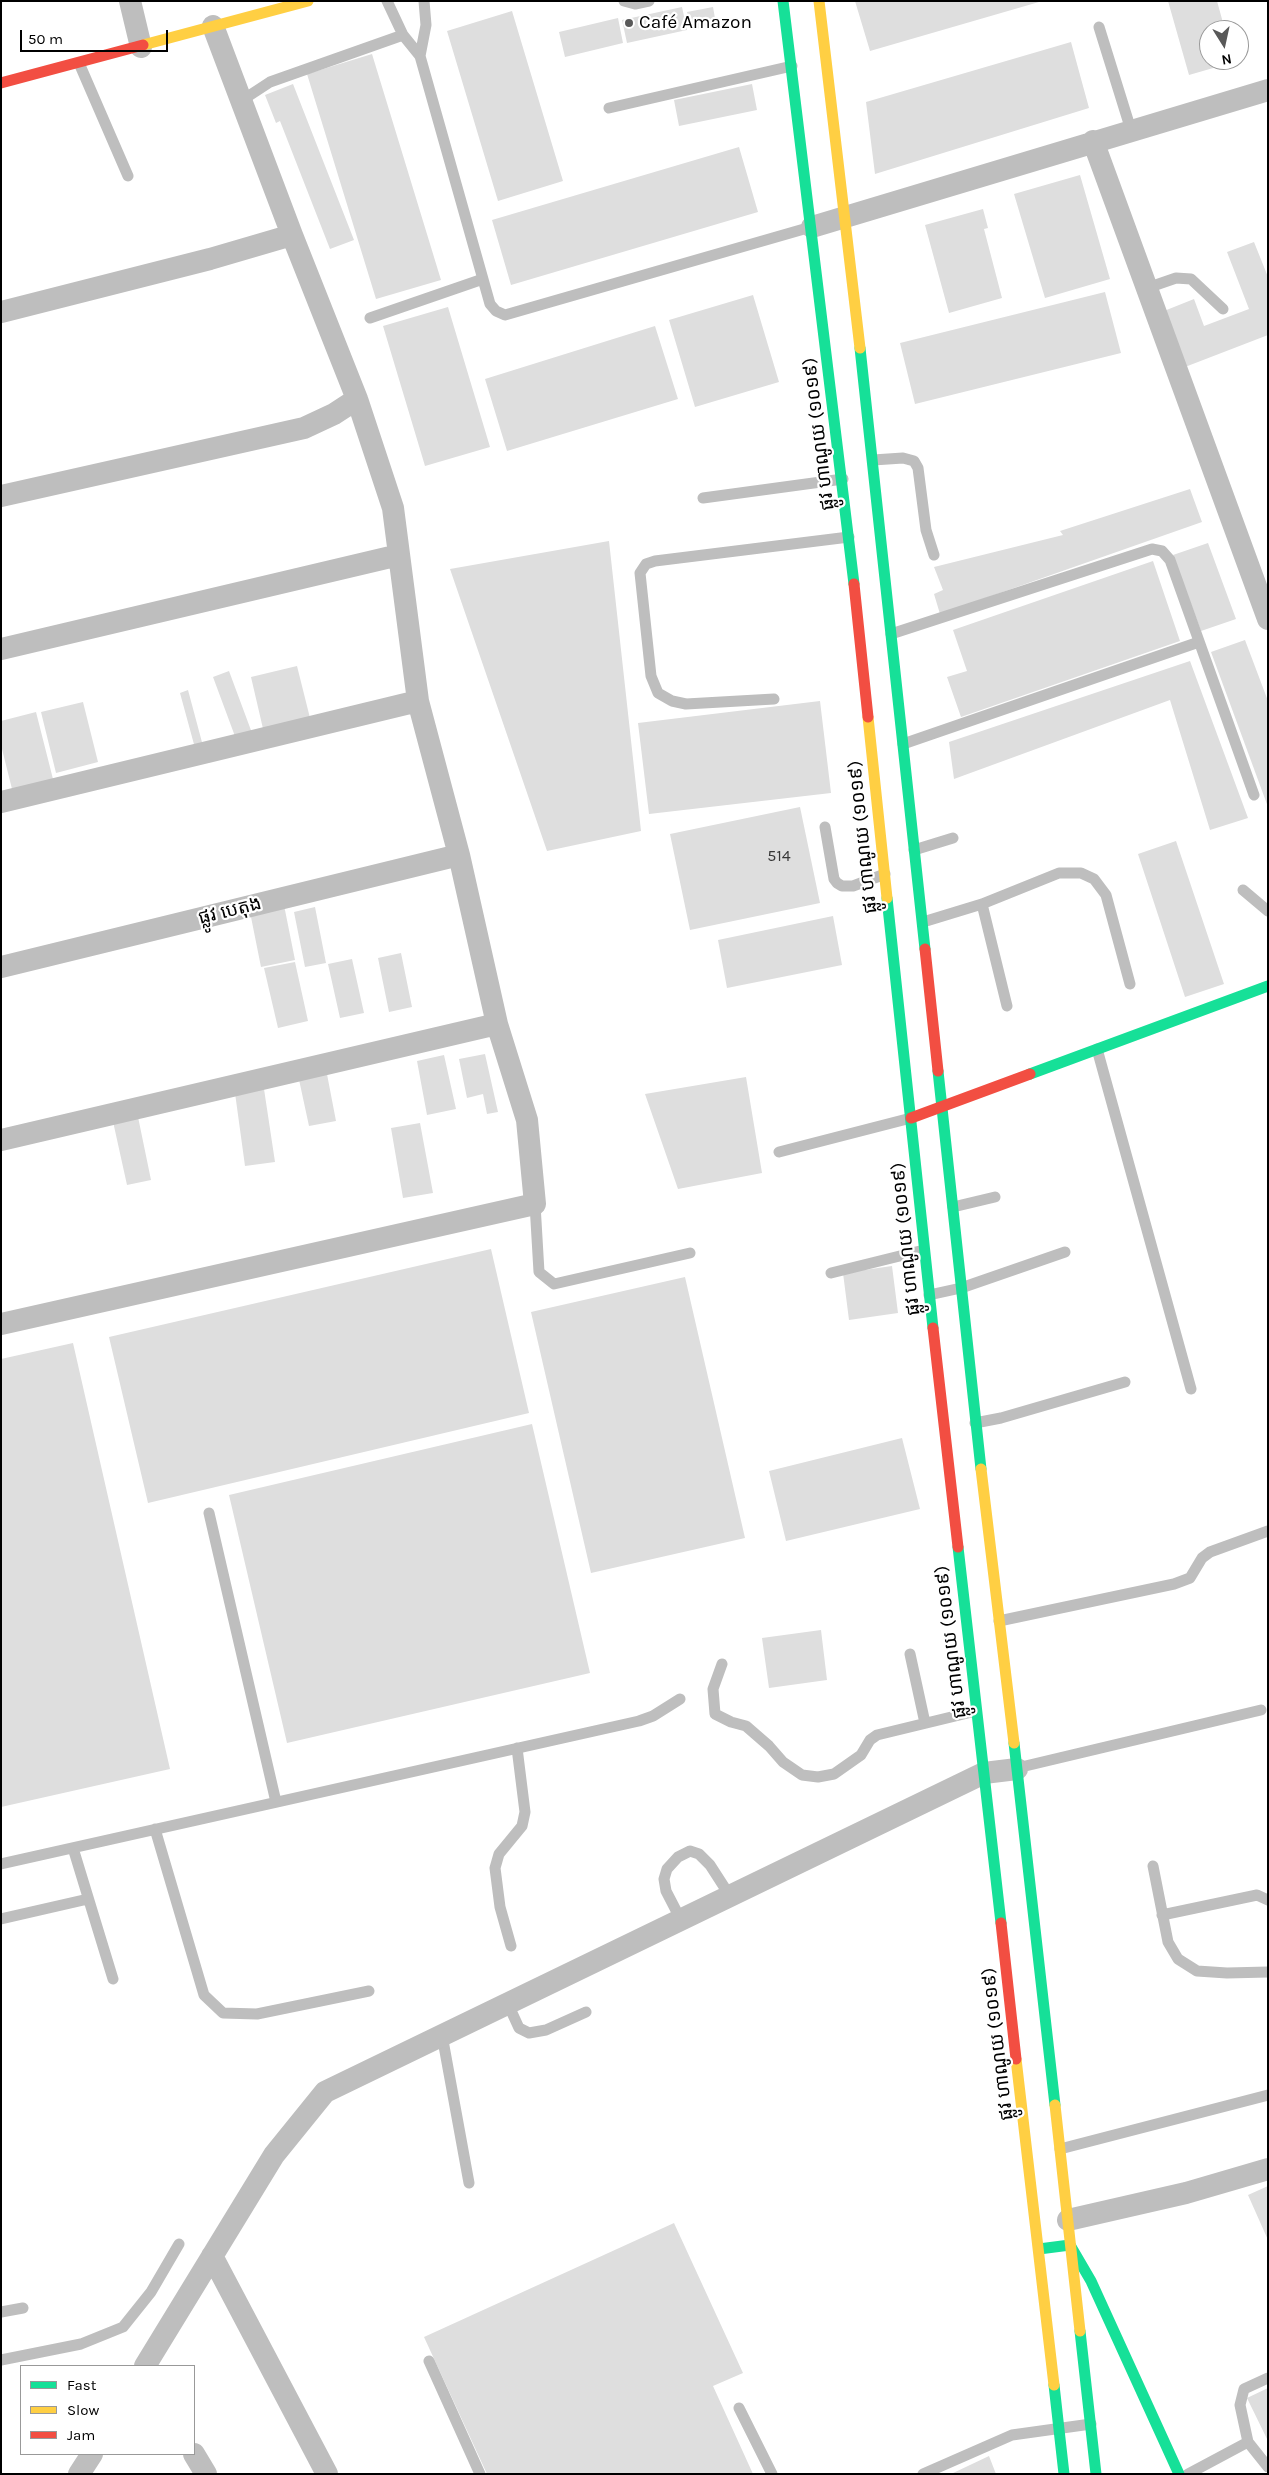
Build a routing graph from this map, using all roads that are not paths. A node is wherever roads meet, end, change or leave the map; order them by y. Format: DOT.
graph roads {
  1 [pos="130,1"];
  2 [pos="249,1"];
  3 [pos="308,1"];
  4 [pos="387,1"];
  5 [pos="424,1"];
  6 [pos="624,1"];
  7 [pos="649,1"];
  8 [pos="783,1"];
  9 [pos="819,1"];
  10 [pos="252,16"];
  11 [pos="213,26"];
  12 [pos="1099,27"];
  13 [pos="403,35"];
  14 [pos="141,47"];
  15 [pos="420,56"];
  16 [pos="78,63"];
  17 [pos="792,66"];
  18 [pos="1,83"];
  19 [pos="1268,90"];
  20 [pos="241,101"];
  21 [pos="609,108"];
  22 [pos="1131,130"];
  23 [pos="1093,141"];
  24 [pos="128,176"];
  25 [pos="844,215"];
  26 [pos="812,227"];
  27 [pos="292,235"];
  28 [pos="483,279"];
  29 [pos="1147,288"];
  30 [pos="1223,309"];
  31 [pos="1,312"];
  32 [pos="370,318"];
  33 [pos="357,399"];
  34 [pos="872,460"];
  35 [pos="842,479"];
  36 [pos="1,496"];
  37 [pos="703,498"];
  38 [pos="849,537"];
  39 [pos="399,555"];
  40 [pos="934,555"];
  41 [pos="1268,619"];
  42 [pos="891,634"];
  43 [pos="1199,642"];
  44 [pos="1,649"];
  45 [pos="774,699"];
  46 [pos="418,701"];
  47 [pos="903,744"];
  48 [pos="1254,795"];
  49 [pos="1,802"];
  50 [pos="824,827"];
  51 [pos="953,838"];
  52 [pos="914,850"];
  53 [pos="459,855"];
  54 [pos="885,874"];
  55 [pos="1243,890"];
  56 [pos="982,904"];
  57 [pos="1268,911"];
  58 [pos="922,923"];
  59 [pos="1,967"];
  60 [pos="1130,984"];
  61 [pos="1268,986"];
  62 [pos="1008,1006"];
  63 [pos="496,1024"];
  64 [pos="1097,1049"];
  65 [pos="941,1107"];
  66 [pos="911,1118"];
  67 [pos="1,1140"];
  68 [pos="779,1152"];
  69 [pos="995,1197"];
  70 [pos="535,1204"];
  71 [pos="953,1207"];
  72 [pos="924,1250"];
  73 [pos="1065,1252"];
  74 [pos="690,1253"];
  75 [pos="831,1273"];
  76 [pos="961,1288"];
  77 [pos="929,1295"];
  78 [pos="1,1324"];
  79 [pos="1125,1382"];
  80 [pos="1191,1389"];
  81 [pos="975,1423"];
  82 [pos="209,1513"];
  83 [pos="1268,1531"];
  84 [pos="999,1621"];
  85 [pos="910,1654"];
  86 [pos="722,1664"];
  87 [pos="680,1699"];
  88 [pos="1261,1710"];
  89 [pos="976,1711"];
  90 [pos="925,1723"];
  91 [pos="517,1748"];
  92 [pos="1017,1768"];
  93 [pos="984,1774"];
  94 [pos="276,1802"];
  95 [pos="155,1829"];
  96 [pos="73,1848"];
  97 [pos="1,1864"];
  98 [pos="1153,1866"];
  99 [pos="730,1896"];
  100 [pos="88,1899"];
  101 [pos="1268,1900"];
  102 [pos="1162,1915"];
  103 [pos="1,1918"];
  104 [pos="681,1920"];
  105 [pos="511,1946"];
  106 [pos="1268,1972"];
  107 [pos="113,1979"];
  108 [pos="369,1991"];
  109 [pos="508,2004"];
  110 [pos="586,2012"];
  111 [pos="442,2035"];
  112 [pos="1268,2095"];
  113 [pos="1060,2149"];
  114 [pos="1268,2168"];
  115 [pos="469,2183"];
  116 [pos="1068,2220"];
  117 [pos="179,2244"];
  118 [pos="1070,2245"];
  119 [pos="1039,2249"];
  120 [pos="212,2256"];
  121 [pos="23,2308"];
  122 [pos="1,2312"];
  123 [pos="1,2360"];
  124 [pos="429,2361"];
  125 [pos="146,2365"];
  126 [pos="1268,2378"];
  127 [pos="739,2408"];
  128 [pos="1091,2424"];
  129 [pos="1059,2428"];
  130 [pos="1248,2442"];
  131 [pos="91,2455"];
  132 [pos="195,2455"];
  133 [pos="1268,2467"];
  134 [pos="80,2474"];
  135 [pos="206,2474"];
  136 [pos="327,2474"];
  137 [pos="480,2474"];
  138 [pos="772,2474"];
  139 [pos="923,2474"];
  140 [pos="1064,2474"];
  141 [pos="1096,2474"];
  142 [pos="1179,2474"];
  143 [pos="1188,2474"];
  1 -- 14 [label="street"];
  2 -- 10 [label="lane"];
  3 -- 10 [label="main road"];
  4 -- 13 [label="lane"];
  5 -- 15 [label="lane"];
  6 -- 7 [label="lane"];
  8 -- 17 [label="main road, ផ្លូវ ហាណូយ (១០១៩)"];
  9 -- 25 [label="main road"];
  10 -- 11 [label="main road"];
  11 -- 14 [label="main road"];
  11 -- 20 [label="street"];
  12 -- 22 [label="lane"];
  13 -- 15 [label="lane"];
  13 -- 20 [label="lane"];
  14 -- 16 [label="main road"];
  15 -- 28 [label="lane"];
  16 -- 18 [label="main road"];
  16 -- 24 [label="lane"];
  17 -- 21 [label="lane"];
  17 -- 26 [label="main road, ផ្លូវ ហាណូយ (១០១៩)"];
  19 -- 22 [label="street"];
  20 -- 27 [label="street"];
  22 -- 23 [label="street"];
  23 -- 25 [label="street"];
  23 -- 29 [label="street"];
  25 -- 26 [label="street"];
  25 -- 34 [label="main road"];
  26 -- 28 [label="lane"];
  26 -- 35 [label="main road, ផ្លូវ ហាណូយ (១០១៩)"];
  27 -- 31 [label="street"];
  27 -- 33 [label="street"];
  28 -- 32 [label="lane"];
  29 -- 30 [label="lane"];
  29 -- 41 [label="street"];
  33 -- 36 [label="street"];
  33 -- 39 [label="street"];
  34 -- 40 [label="lane"];
  34 -- 42 [label="main road"];
  35 -- 37 [label="lane"];
  35 -- 38 [label="main road, ផ្លូវ ហាណូយ (១០១៩)"];
  38 -- 45 [label="lane"];
  38 -- 54 [label="main road, ផ្លូវ ហាណូយ (១០១៩)"];
  39 -- 44 [label="street"];
  39 -- 46 [label="street"];
  42 -- 43 [label="lane"];
  42 -- 47 [label="main road"];
  43 -- 47 [label="lane"];
  43 -- 48 [label="lane"];
  46 -- 49 [label="street"];
  46 -- 53 [label="street"];
  47 -- 52 [label="main road"];
  50 -- 54 [label="lane"];
  51 -- 52 [label="lane"];
  52 -- 58 [label="main road"];
  53 -- 59 [label="street, ផ្លូវ បេតុង"];
  53 -- 63 [label="street"];
  54 -- 66 [label="main road, ផ្លូវ ហាណូយ (១០១៩)"];
  55 -- 57 [label="lane"];
  56 -- 58 [label="lane"];
  56 -- 60 [label="lane"];
  56 -- 62 [label="lane"];
  58 -- 65 [label="main road"];
  61 -- 64 [label="main road"];
  63 -- 67 [label="street"];
  63 -- 70 [label="street"];
  64 -- 65 [label="main road"];
  64 -- 80 [label="lane"];
  65 -- 66 [label="main road"];
  65 -- 71 [label="main road"];
  66 -- 68 [label="lane"];
  66 -- 72 [label="main road, ផ្លូវ ហាណូយ (១០១៩)"];
  69 -- 71 [label="lane"];
  70 -- 74 [label="lane"];
  70 -- 78 [label="street"];
  71 -- 76 [label="main road"];
  72 -- 75 [label="lane"];
  72 -- 77 [label="main road, ផ្លូវ ហាណូយ (១០១៩)"];
  73 -- 76 [label="lane"];
  76 -- 77 [label="lane"];
  76 -- 81 [label="main road"];
  77 -- 89 [label="main road, ផ្លូវ ហាណូយ (១០១៩)"];
  79 -- 81 [label="lane"];
  81 -- 84 [label="main road"];
  82 -- 94 [label="lane"];
  83 -- 84 [label="lane"];
  84 -- 92 [label="main road"];
  85 -- 90 [label="lane"];
  86 -- 90 [label="lane"];
  87 -- 91 [label="lane"];
  88 -- 92 [label="lane"];
  89 -- 90 [label="lane"];
  89 -- 93 [label="main road, ផ្លូវ ហាណូយ (១០១៩)"];
  91 -- 94 [label="lane"];
  91 -- 105 [label="lane"];
  92 -- 93 [label="street"];
  92 -- 113 [label="main road"];
  93 -- 99 [label="street"];
  93 -- 119 [label="main road, ផ្លូវ ហាណូយ (១០១៩)"];
  94 -- 95 [label="lane"];
  95 -- 96 [label="lane"];
  95 -- 108 [label="lane"];
  96 -- 97 [label="lane"];
  96 -- 100 [label="lane"];
  98 -- 102 [label="lane"];
  99 -- 104 [label="street"];
  99 -- 104 [label="lane"];
  100 -- 103 [label="lane"];
  100 -- 107 [label="lane"];
  101 -- 102 [label="lane"];
  102 -- 106 [label="lane"];
  104 -- 109 [label="street"];
  109 -- 110 [label="lane"];
  109 -- 111 [label="street"];
  111 -- 115 [label="lane"];
  111 -- 120 [label="street"];
  112 -- 113 [label="lane"];
  113 -- 116 [label="main road"];
  114 -- 116 [label="street"];
  116 -- 118 [label="main road"];
  117 -- 123 [label="lane"];
  118 -- 119 [label="main road"];
  118 -- 128 [label="main road"];
  118 -- 142 [label="main road"];
  119 -- 129 [label="main road, ផ្លូវ ហាណូយ (១០១៩)"];
  120 -- 125 [label="street"];
  120 -- 136 [label="street"];
  121 -- 122 [label="lane"];
  124 -- 137 [label="lane"];
  126 -- 130 [label="lane"];
  127 -- 138 [label="lane"];
  128 -- 129 [label="lane"];
  128 -- 141 [label="main road"];
  129 -- 139 [label="lane"];
  129 -- 140 [label="main road, ផ្លូវ ហាណូយ (១០១៩)"];
  130 -- 133 [label="lane"];
  130 -- 143 [label="lane"];
  131 -- 134 [label="street"];
  132 -- 135 [label="street"];
}
